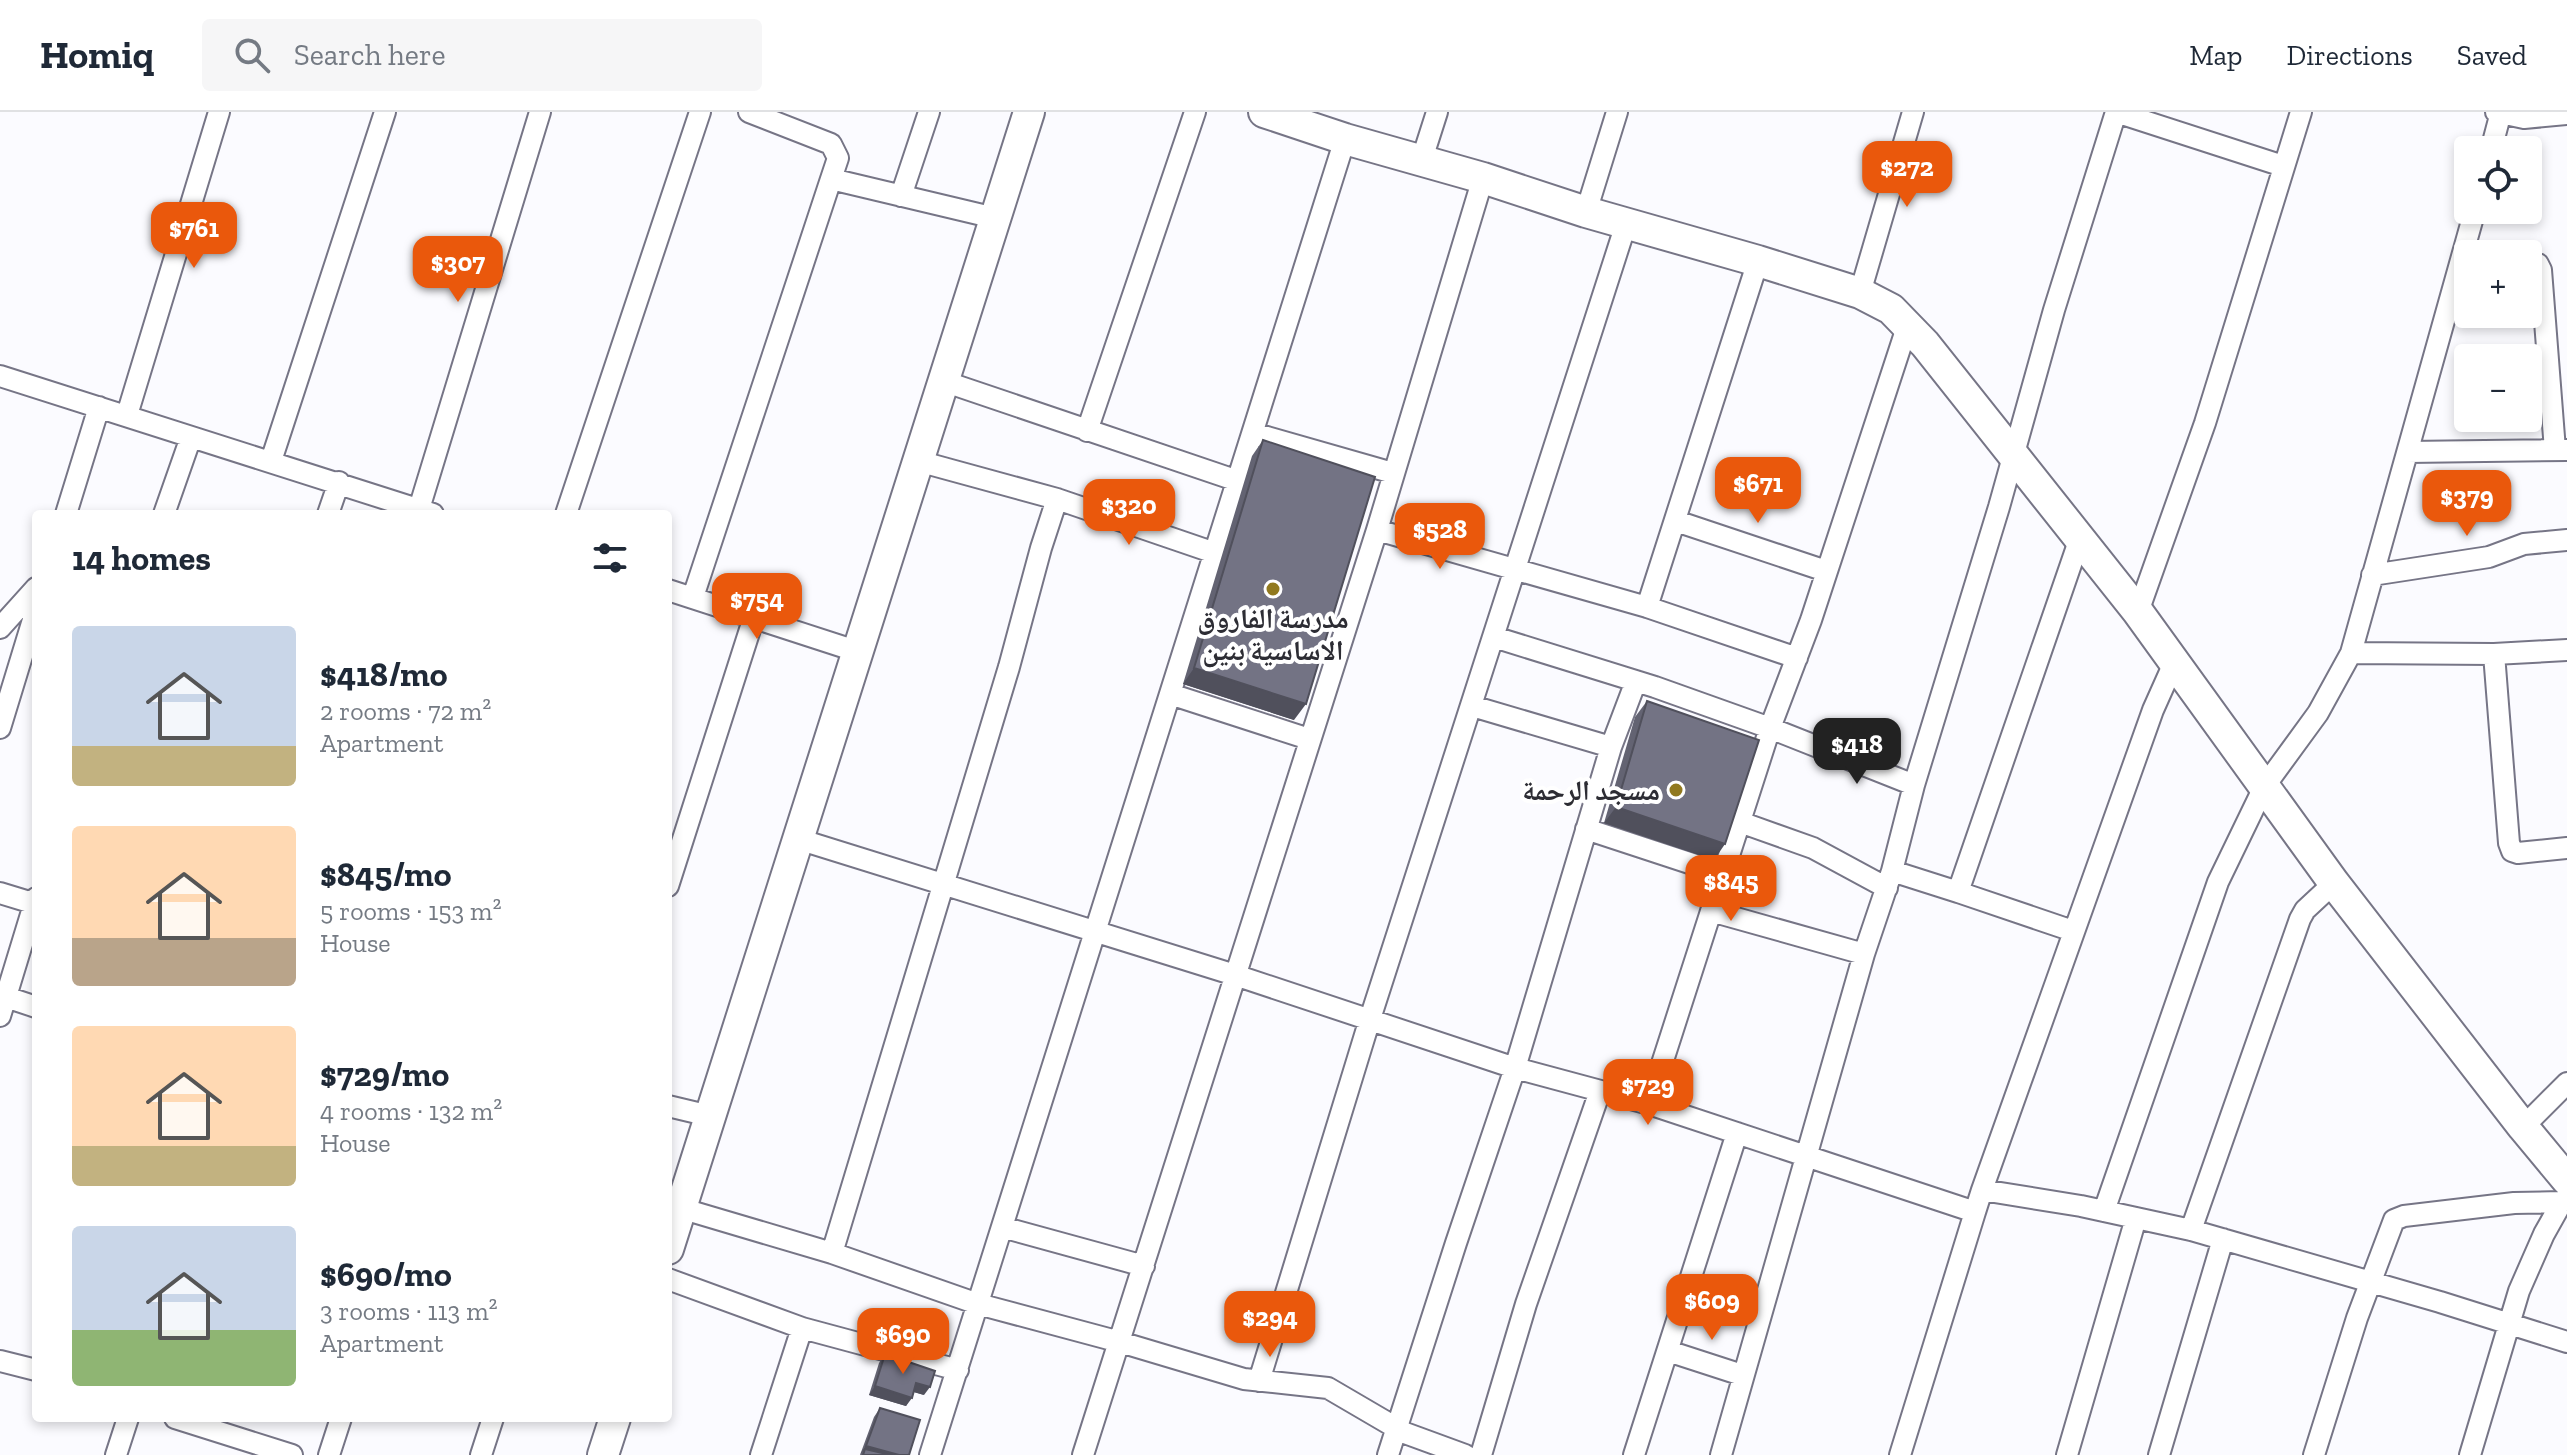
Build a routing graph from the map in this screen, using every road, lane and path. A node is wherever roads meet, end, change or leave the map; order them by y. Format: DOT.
graph roads {
  1 [pos="219,112"];
  2 [pos="385,112"];
  3 [pos="540,112"];
  4 [pos="700,112"];
  5 [pos="749,112"];
  6 [pos="929,112"];
  7 [pos="1029,112"];
  8 [pos="1195,112"];
  9 [pos="1264,112"];
  10 [pos="1437,112"];
  11 [pos="1617,112"];
  12 [pos="1913,112"];
  13 [pos="2116,112"];
  14 [pos="2301,112"];
  15 [pos="2499,112"];
  16 [pos="2567,114"];
  17 [pos="2494,136"];
  18 [pos="1345,139"];
  19 [pos="1422,159"];
  20 [pos="2283,166"];
  21 [pos="1483,178"];
  22 [pos="831,179"];
  23 [pos="901,196"];
  24 [pos="1586,212"];
  25 [pos="995,218"];
  26 [pos="1626,224"];
  27 [pos="1758,261"];
  28 [pos="2542,279"];
  29 [pos="1860,293"];
  30 [pos="2454,299"];
  31 [pos="1908,324"];
  32 [pos="0,376"];
  33 [pos="943,381"];
  34 [pos="99,407"];
  35 [pos="127,415"];
  36 [pos="1087,431"];
  37 [pos="1253,433"];
  38 [pos="191,437"];
  39 [pos="2561,450"];
  40 [pos="2408,452"];
  41 [pos="2012,456"];
  42 [pos="271,461"];
  43 [pos="918,461"];
  44 [pos="1393,473"];
  45 [pos="1238,481"];
  46 [pos="339,482"];
  47 [pos="1057,499"];
  48 [pos="67,510"];
  49 [pos="165,510"];
  50 [pos="329,510"];
  51 [pos="423,510"];
  52 [pos="426,510"];
  53 [pos="567,510"];
  54 [pos="1676,521"];
  55 [pos="1377,530"];
  56 [pos="2567,540"];
  57 [pos="2079,541"];
  58 [pos="1215,553"];
  59 [pos="1516,570"];
  60 [pos="1826,571"];
  61 [pos="2372,575"];
  62 [pos="672,591"];
  63 [pos="32,592"];
  64 [pos="693,597"];
  65 [pos="1647,607"];
  66 [pos="2138,612"];
  67 [pos="754,617"];
  68 [pos="32,623"];
  69 [pos="0,628"];
  70 [pos="1494,637"];
  71 [pos="2567,650"];
  72 [pos="859,652"];
  73 [pos="2351,653"];
  74 [pos="2494,654"];
  75 [pos="1797,658"];
  76 [pos="2174,663"];
  77 [pos="1636,681"];
  78 [pos="1170,694"];
  79 [pos="1472,706"];
  80 [pos="0,728"];
  81 [pos="1770,728"];
  82 [pos="1309,739"];
  83 [pos="1611,747"];
  84 [pos="1914,785"];
  85 [pos="2264,787"];
  86 [pos="1740,822"];
  87 [pos="1586,829"];
  88 [pos="798,839"];
  89 [pos="2567,848"];
  90 [pos="672,873"];
  91 [pos="1723,874"];
  92 [pos="1890,880"];
  93 [pos="2334,883"];
  94 [pos="943,884"];
  95 [pos="1958,892"];
  96 [pos="0,893"];
  97 [pos="32,901"];
  98 [pos="32,911"];
  99 [pos="1711,911"];
  100 [pos="1097,931"];
  101 [pos="2073,931"];
  102 [pos="1864,954"];
  103 [pos="1235,975"];
  104 [pos="2,1003"];
  105 [pos="32,1007"];
  106 [pos="1369,1022"];
  107 [pos="1515,1068"];
  108 [pos="2567,1083"];
  109 [pos="1600,1091"];
  110 [pos="1649,1104"];
  111 [pos="672,1107"];
  112 [pos="710,1116"];
  113 [pos="2523,1127"];
  114 [pos="1737,1133"];
  115 [pos="1808,1157"];
  116 [pos="1982,1190"];
  117 [pos="2565,1193"];
  118 [pos="680,1208"];
  119 [pos="2104,1211"];
  120 [pos="1975,1212"];
  121 [pos="2136,1218"];
  122 [pos="1002,1227"];
  123 [pos="2191,1230"];
  124 [pos="672,1235"];
  125 [pos="2223,1239"];
  126 [pos="832,1253"];
  127 [pos="1144,1266"];
  128 [pos="672,1280"];
  129 [pos="2370,1283"];
  130 [pos="978,1304"];
  131 [pos="2508,1323"];
  132 [pos="802,1328"];
  133 [pos="1120,1342"];
  134 [pos="2567,1342"];
  135 [pos="1668,1351"];
  136 [pos="0,1361"];
  137 [pos="32,1369"];
  138 [pos="958,1370"];
  139 [pos="1742,1375"];
  140 [pos="1259,1381"];
  141 [pos="127,1422"];
  142 [pos="188,1422"];
  143 [pos="340,1422"];
  144 [pos="492,1422"];
  145 [pos="614,1422"];
  146 [pos="1396,1428"];
  147 [pos="270,1452"];
  148 [pos="116,1455"];
  149 [pos="292,1455"];
  150 [pos="329,1455"];
  151 [pos="481,1455"];
  152 [pos="603,1455"];
  153 [pos="761,1455"];
  154 [pos="930,1455"];
  155 [pos="1084,1455"];
  156 [pos="1388,1455"];
  157 [pos="1465,1455"];
  158 [pos="1481,1455"];
  159 [pos="1634,1455"];
  160 [pos="1721,1455"];
  161 [pos="1900,1455"];
  162 [pos="2067,1455"];
  163 [pos="2159,1455"];
  164 [pos="2314,1455"];
  165 [pos="2470,1455"];
  1 -- 35 [label="street"];
  2 -- 42 [label="street"];
  3 -- 52 [label="street"];
  4 -- 53 [label="street"];
  5 -- 22 [label="street"];
  6 -- 23 [label="street"];
  7 -- 25 [label="street"];
  8 -- 36 [label="street"];
  9 -- 18 [label="street"];
  10 -- 19 [label="street"];
  11 -- 24 [label="street"];
  12 -- 29 [label="street"];
  13 -- 20 [label="street"];
  13 -- 41 [label="street"];
  14 -- 20 [label="street"];
  15 -- 16 [label="street"];
  15 -- 17 [label="street"];
  18 -- 19 [label="street"];
  18 -- 37 [label="street"];
  19 -- 21 [label="street"];
  20 -- 66 [label="street"];
  21 -- 24 [label="street"];
  21 -- 44 [label="street"];
  22 -- 23 [label="street"];
  22 -- 64 [label="street"];
  23 -- 25 [label="street"];
  24 -- 26 [label="street"];
  25 -- 33 [label="street"];
  26 -- 27 [label="street"];
  26 -- 59 [label="street"];
  27 -- 29 [label="street"];
  27 -- 54 [label="street"];
  28 -- 39 [label="street"];
  29 -- 31 [label="street"];
  30 -- 40 [label="street"];
  31 -- 41 [label="street"];
  31 -- 60 [label="street"];
  32 -- 34 [label="street"];
  33 -- 36 [label="street"];
  33 -- 43 [label="street"];
  34 -- 35 [label="street"];
  34 -- 48 [label="street"];
  35 -- 38 [label="street"];
  36 -- 45 [label="street"];
  37 -- 44 [label="street"];
  37 -- 45 [label="street"];
  38 -- 42 [label="street"];
  38 -- 49 [label="street"];
  39 -- 40 [label="street"];
  40 -- 61 [label="street"];
  41 -- 57 [label="street"];
  41 -- 84 [label="street"];
  42 -- 46 [label="street"];
  43 -- 47 [label="street"];
  43 -- 72 [label="street"];
  44 -- 55 [label="street"];
  45 -- 58 [label="street"];
  46 -- 50 [label="street"];
  46 -- 51 [label="street"];
  47 -- 58 [label="street"];
  47 -- 94 [label="street"];
  54 -- 60 [label="street"];
  54 -- 65 [label="street"];
  55 -- 59 [label="street"];
  55 -- 82 [label="street"];
  56 -- 61 [label="street"];
  57 -- 66 [label="street"];
  57 -- 95 [label="street"];
  58 -- 78 [label="street"];
  59 -- 65 [label="street"];
  59 -- 70 [label="street"];
  60 -- 75 [label="street"];
  61 -- 73 [label="street"];
  62 -- 64 [label="street"];
  63 -- 69 [label="street"];
  64 -- 67 [label="street"];
  65 -- 75 [label="street"];
  66 -- 76 [label="street"];
  67 -- 72 [label="street"];
  67 -- 90 [label="street"];
  68 -- 80 [label="street"];
  70 -- 77 [label="street"];
  70 -- 79 [label="street"];
  71 -- 74 [label="street"];
  72 -- 88 [label="street"];
  73 -- 74 [label="street"];
  73 -- 85 [label="street"];
  74 -- 89 [label="street"];
  75 -- 81 [label="street"];
  76 -- 85 [label="street"];
  76 -- 101 [label="street"];
  77 -- 81 [label="street"];
  77 -- 83 [label="street"];
  78 -- 82 [label="street"];
  78 -- 100 [label="street"];
  79 -- 83 [label="street"];
  79 -- 106 [label="street"];
  81 -- 84 [label="street"];
  81 -- 86 [label="street"];
  82 -- 103 [label="street"];
  83 -- 87 [label="street"];
  84 -- 92 [label="street"];
  85 -- 93 [label="street"];
  85 -- 119 [label="street"];
  86 -- 91 [label="street"];
  86 -- 92 [label="street"];
  87 -- 91 [label="street"];
  87 -- 107 [label="street"];
  88 -- 94 [label="street"];
  88 -- 112 [label="street"];
  91 -- 99 [label="street"];
  92 -- 95 [label="street"];
  92 -- 102 [label="street"];
  93 -- 113 [label="street"];
  93 -- 123 [label="street"];
  94 -- 100 [label="street"];
  94 -- 126 [label="street"];
  95 -- 101 [label="street"];
  96 -- 97 [label="street"];
  98 -- 104 [label="street"];
  99 -- 102 [label="street"];
  99 -- 110 [label="street"];
  100 -- 103 [label="street"];
  100 -- 122 [label="street"];
  101 -- 116 [label="street"];
  102 -- 115 [label="street"];
  103 -- 106 [label="street"];
  103 -- 127 [label="street"];
  104 -- 105 [label="street"];
  106 -- 107 [label="street"];
  106 -- 140 [label="street"];
  107 -- 109 [label="street"];
  107 -- 146 [label="street"];
  108 -- 113 [label="street"];
  109 -- 110 [label="street"];
  109 -- 158 [label="street"];
  110 -- 114 [label="street"];
  111 -- 112 [label="street"];
  112 -- 118 [label="street"];
  113 -- 117 [label="street"];
  114 -- 115 [label="street"];
  114 -- 135 [label="street"];
  115 -- 120 [label="street"];
  115 -- 139 [label="street"];
  116 -- 119 [label="street"];
  116 -- 120 [label="street"];
  117 -- 129 [label="street"];
  117 -- 131 [label="street"];
  118 -- 124 [label="street"];
  118 -- 126 [label="street"];
  119 -- 121 [label="street"];
  120 -- 161 [label="street"];
  121 -- 123 [label="street"];
  121 -- 162 [label="street"];
  122 -- 127 [label="street"];
  122 -- 130 [label="street"];
  123 -- 125 [label="street"];
  125 -- 129 [label="street"];
  125 -- 163 [label="street"];
  126 -- 130 [label="street"];
  127 -- 133 [label="street"];
  128 -- 132 [label="street"];
  129 -- 131 [label="street"];
  129 -- 164 [label="street"];
  130 -- 133 [label="street"];
  130 -- 138 [label="street"];
  131 -- 134 [label="street"];
  131 -- 165 [label="street"];
  132 -- 138 [label="street"];
  132 -- 153 [label="street"];
  133 -- 140 [label="street"];
  133 -- 155 [label="street"];
  135 -- 139 [label="street"];
  135 -- 159 [label="street"];
  136 -- 137 [label="street"];
  138 -- 154 [label="street"];
  139 -- 160 [label="street"];
  140 -- 146 [label="street"];
  141 -- 148 [label="street"];
  142 -- 147 [label="street"];
  143 -- 150 [label="street"];
  144 -- 151 [label="street"];
  145 -- 152 [label="street"];
  146 -- 156 [label="street"];
  146 -- 157 [label="street"];
  147 -- 149 [label="street"];
}
